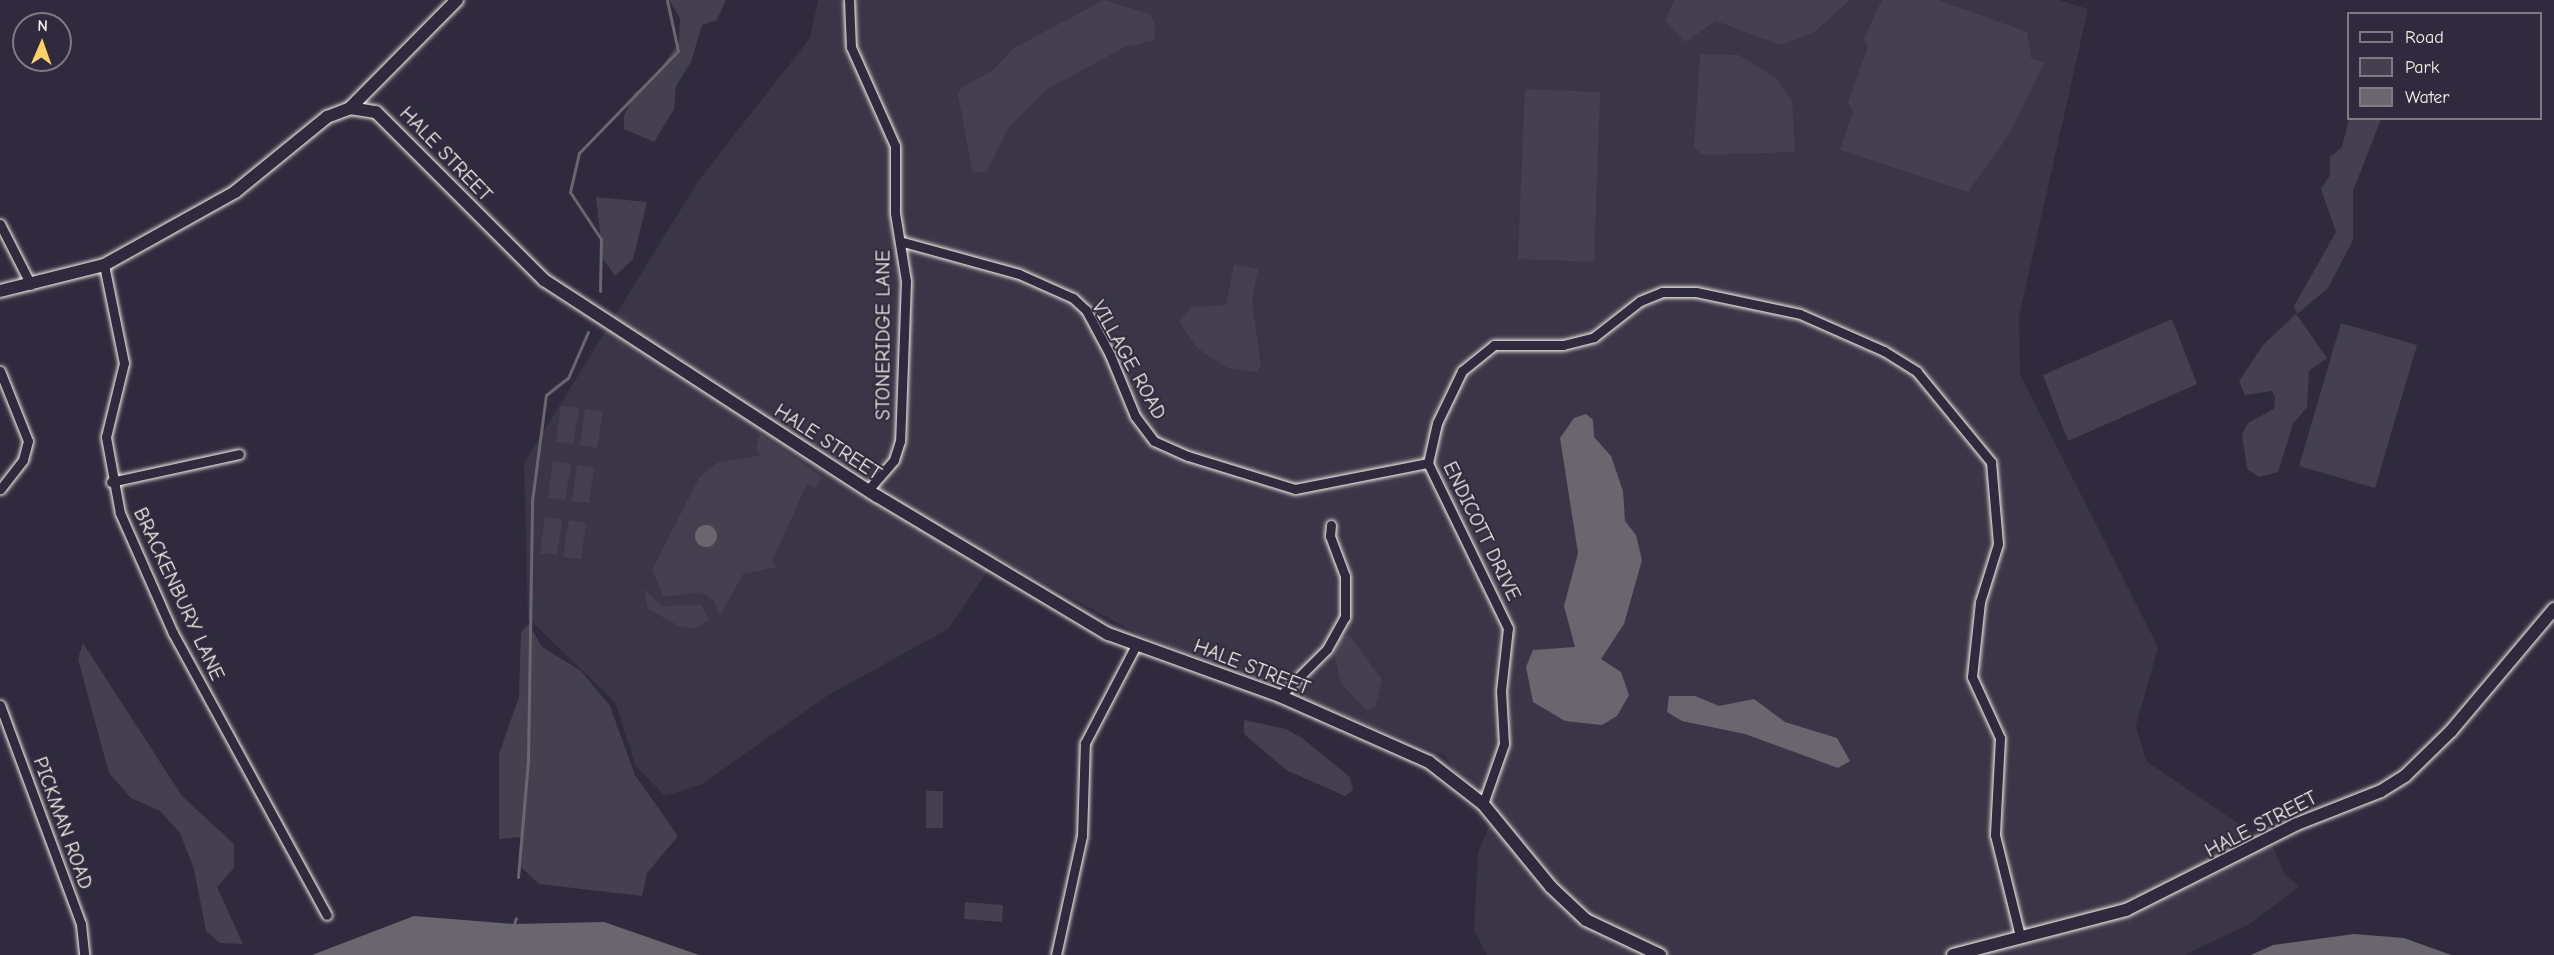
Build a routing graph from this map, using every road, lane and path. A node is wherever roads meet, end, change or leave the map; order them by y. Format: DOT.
graph roads {
  1 [pos="457,0"];
  2 [pos="849,0"];
  3 [pos="350,108"];
  4 [pos="0,224"];
  5 [pos="903,242"];
  6 [pos="104,265"];
  7 [pos="31,285"];
  8 [pos="0,291"];
  9 [pos="0,371"];
  10 [pos="240,454"];
  11 [pos="1428,463"];
  12 [pos="111,482"];
  13 [pos="0,489"];
  14 [pos="868,490"];
  15 [pos="1331,525"];
  16 [pos="2554,609"];
  17 [pos="1135,647"];
  18 [pos="1280,696"];
  19 [pos="0,705"];
  20 [pos="1483,804"];
  21 [pos="327,915"];
  22 [pos="2020,936"];
  23 [pos="84,955"];
  24 [pos="1056,955"];
  25 [pos="1660,955"];
  26 [pos="1953,955"];
  1 -- 3 [label="main road"];
  2 -- 5 [label="street, STONERIDGE LANE"];
  3 -- 6 [label="main road"];
  3 -- 14 [label="main road, HALE STREET"];
  4 -- 7 [label="street"];
  5 -- 11 [label="street, VILLAGE ROAD"];
  5 -- 14 [label="street, STONERIDGE LANE"];
  6 -- 7 [label="main road"];
  6 -- 12 [label="street, BRACKENBURY LANE"];
  7 -- 8 [label="main road"];
  9 -- 13 [label="street"];
  10 -- 12 [label="street"];
  11 -- 20 [label="street, ENDICOTT DRIVE"];
  11 -- 22 [label="street, ENDICOTT DRIVE"];
  12 -- 21 [label="street, BRACKENBURY LANE"];
  14 -- 17 [label="main road, HALE STREET"];
  15 -- 18 [label="street"];
  16 -- 22 [label="main road, HALE STREET"];
  17 -- 18 [label="main road, HALE STREET"];
  17 -- 24 [label="street"];
  18 -- 20 [label="main road, HALE STREET"];
  19 -- 23 [label="street, PICKMAN ROAD"];
  20 -- 25 [label="main road, HALE STREET"];
  22 -- 26 [label="main road, HALE STREET"];
}
